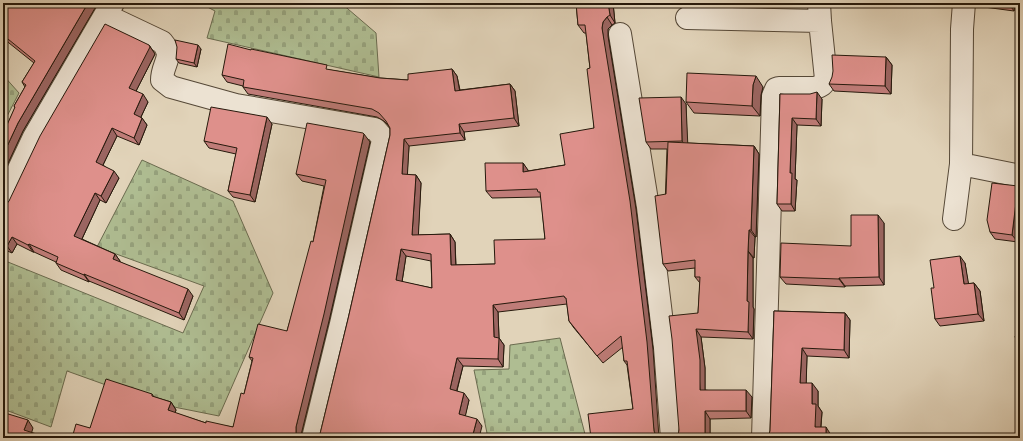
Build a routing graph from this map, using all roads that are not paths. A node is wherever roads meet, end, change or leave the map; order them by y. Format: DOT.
graph roads {
  1 [pos="964,3"];
  2 [pos="109,9"];
  3 [pos="819,12"];
  4 [pos="687,18"];
  5 [pos="620,34"];
  6 [pos="961,164"];
  7 [pos="1020,176"];
  8 [pos="3,203"];
  9 [pos="954,219"];
  10 [pos="313,438"];
  11 [pos="672,438"];
  12 [pos="763,438"];
  1 -- 6 [label="street"];
  2 -- 8 [label="street"];
  2 -- 10 [label="street"];
  3 -- 4 [label="street"];
  3 -- 12 [label="street"];
  5 -- 11 [label="street"];
  6 -- 7 [label="street"];
  6 -- 9 [label="street"];
}
